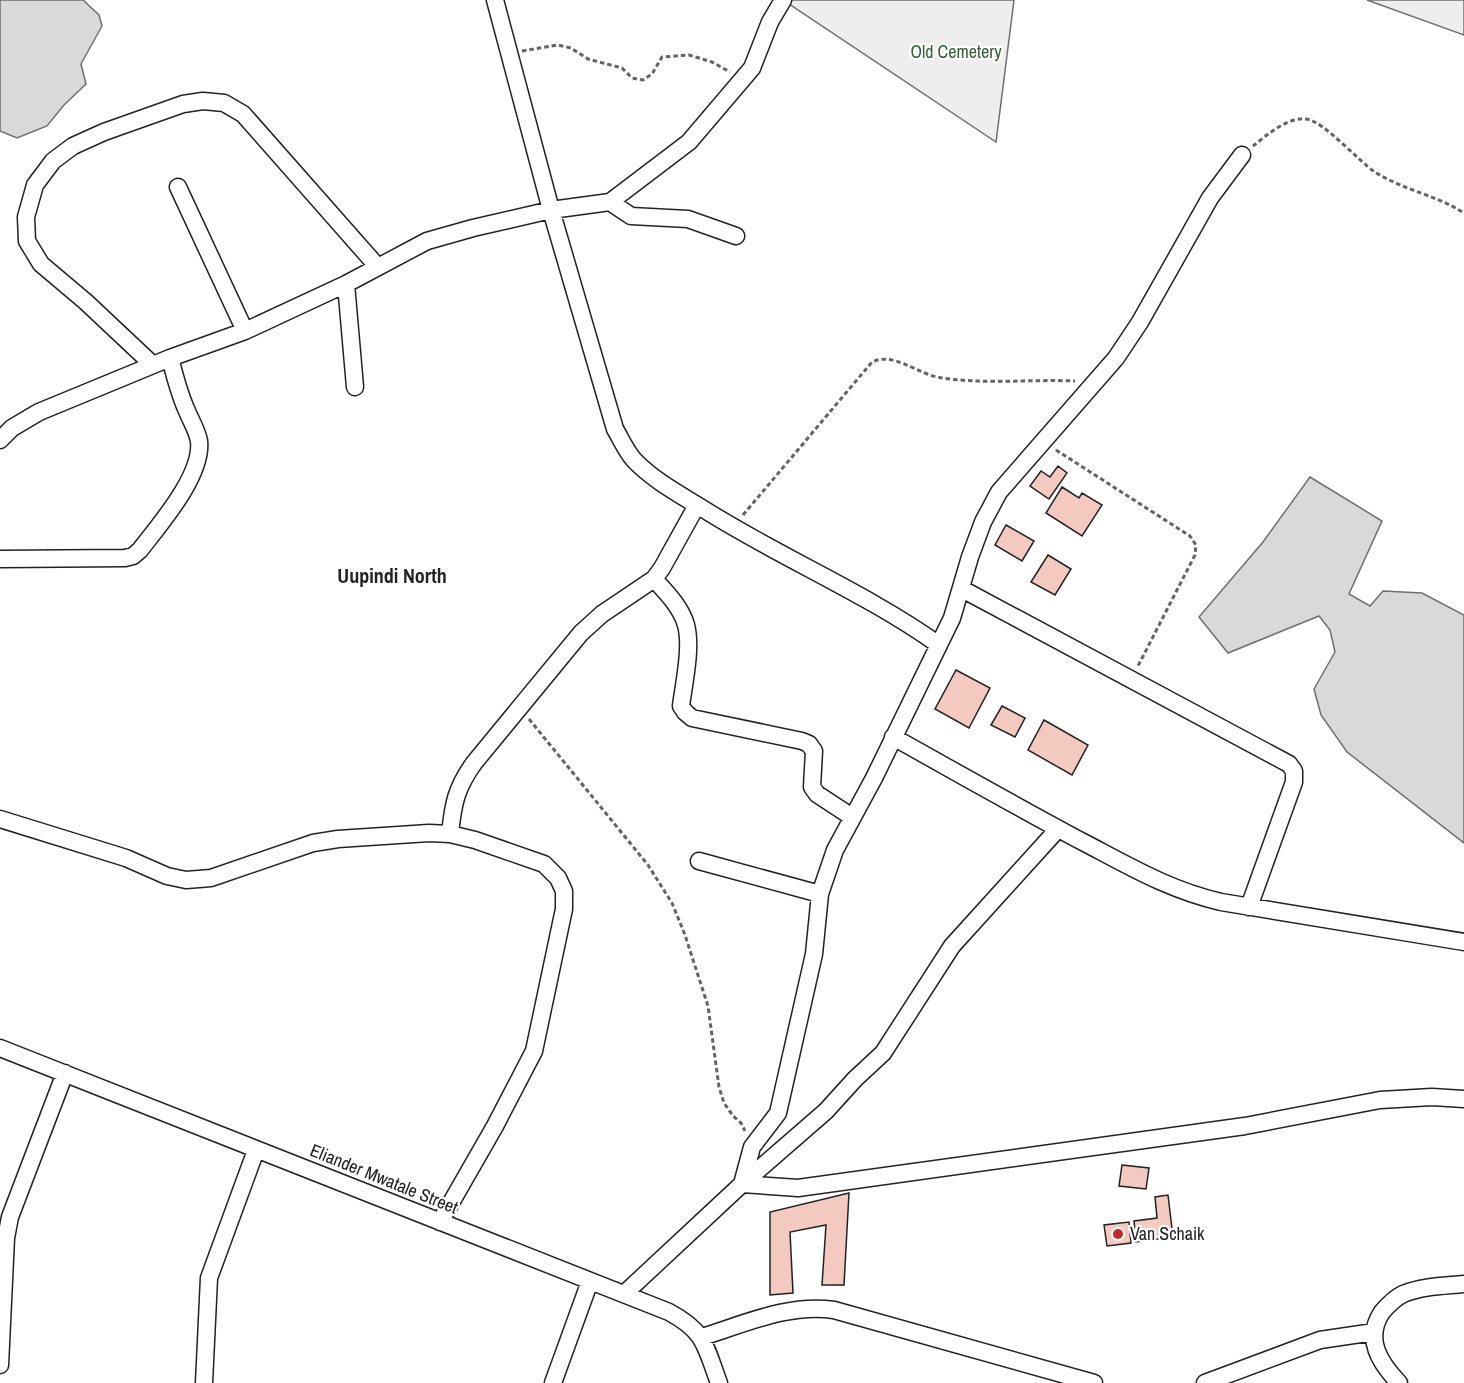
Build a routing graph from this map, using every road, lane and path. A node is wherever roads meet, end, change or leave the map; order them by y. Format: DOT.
graph roads {
  1 [pos="495,0"];
  2 [pos="783,0"];
  3 [pos="509,53"];
  4 [pos="742,79"];
  5 [pos="1242,155"];
  6 [pos="178,188"];
  7 [pos="610,202"];
  8 [pos="551,210"];
  9 [pos="1464,213"];
  10 [pos="736,236"];
  11 [pos="377,266"];
  12 [pos="346,284"];
  13 [pos="245,331"];
  14 [pos="170,358"];
  15 [pos="153,365"];
  16 [pos="1096,381"];
  17 [pos="355,387"];
  18 [pos="0,441"];
  19 [pos="1043,441"];
  20 [pos="697,505"];
  21 [pos="732,527"];
  22 [pos="0,559"];
  23 [pos="654,579"];
  24 [pos="962,589"];
  25 [pos="939,645"];
  26 [pos="1131,679"];
  27 [pos="519,708"];
  28 [pos="893,738"];
  29 [pos="852,817"];
  30 [pos="0,819"];
  31 [pos="1058,829"];
  32 [pos="450,834"];
  33 [pos="699,861"];
  34 [pos="820,894"];
  35 [pos="1249,907"];
  36 [pos="1464,942"];
  37 [pos="0,1048"];
  38 [pos="65,1074"];
  39 [pos="1464,1099"];
  40 [pos="752,1147"];
  41 [pos="256,1150"];
  42 [pos="742,1184"];
  43 [pos="440,1222"];
  44 [pos="590,1281"];
  45 [pos="1464,1284"];
  46 [pos="624,1294"];
  47 [pos="1374,1332"];
  48 [pos="702,1337"];
  49 [pos="0,1365"];
  50 [pos="204,1383"];
  51 [pos="553,1383"];
  52 [pos="720,1383"];
  53 [pos="1094,1383"];
  54 [pos="1205,1383"];
  55 [pos="1400,1383"];
  1 -- 3 [label="street"];
  2 -- 4 [label="street"];
  3 -- 4 [label="path"];
  3 -- 8 [label="street"];
  4 -- 7 [label="street"];
  5 -- 9 [label="path"];
  5 -- 16 [label="street"];
  6 -- 13 [label="street"];
  7 -- 8 [label="street"];
  7 -- 10 [label="street"];
  8 -- 11 [label="street"];
  8 -- 20 [label="street"];
  11 -- 12 [label="street"];
  11 -- 15 [label="street"];
  12 -- 13 [label="street"];
  12 -- 17 [label="street"];
  13 -- 14 [label="street"];
  14 -- 15 [label="street"];
  14 -- 22 [label="street"];
  15 -- 18 [label="street"];
  16 -- 19 [label="street"];
  16 -- 21 [label="path"];
  19 -- 24 [label="street"];
  19 -- 26 [label="path"];
  20 -- 21 [label="street"];
  20 -- 23 [label="street"];
  21 -- 25 [label="street"];
  23 -- 27 [label="street"];
  23 -- 29 [label="street"];
  24 -- 25 [label="street"];
  24 -- 26 [label="street"];
  25 -- 28 [label="street"];
  26 -- 35 [label="street"];
  27 -- 32 [label="street"];
  27 -- 40 [label="path"];
  28 -- 29 [label="street"];
  28 -- 31 [label="street"];
  29 -- 34 [label="street"];
  30 -- 32 [label="street"];
  31 -- 35 [label="street"];
  31 -- 42 [label="street"];
  32 -- 43 [label="street"];
  33 -- 34 [label="street"];
  34 -- 40 [label="street"];
  35 -- 36 [label="street"];
  37 -- 38 [label="street, Eliander Mwatale Street"];
  38 -- 41 [label="street, Eliander Mwatale Street"];
  38 -- 49 [label="street"];
  39 -- 42 [label="street"];
  40 -- 42 [label="street"];
  41 -- 43 [label="street, Eliander Mwatale Street"];
  41 -- 50 [label="street"];
  42 -- 46 [label="street"];
  43 -- 44 [label="street, Eliander Mwatale Street"];
  44 -- 46 [label="street, Eliander Mwatale Street"];
  44 -- 51 [label="street"];
  45 -- 47 [label="street"];
  46 -- 48 [label="street, Eliander Mwatale Street"];
  47 -- 54 [label="street"];
  47 -- 55 [label="street"];
  48 -- 52 [label="street, Eliander Mwatale Street"];
  48 -- 53 [label="street"];
}
